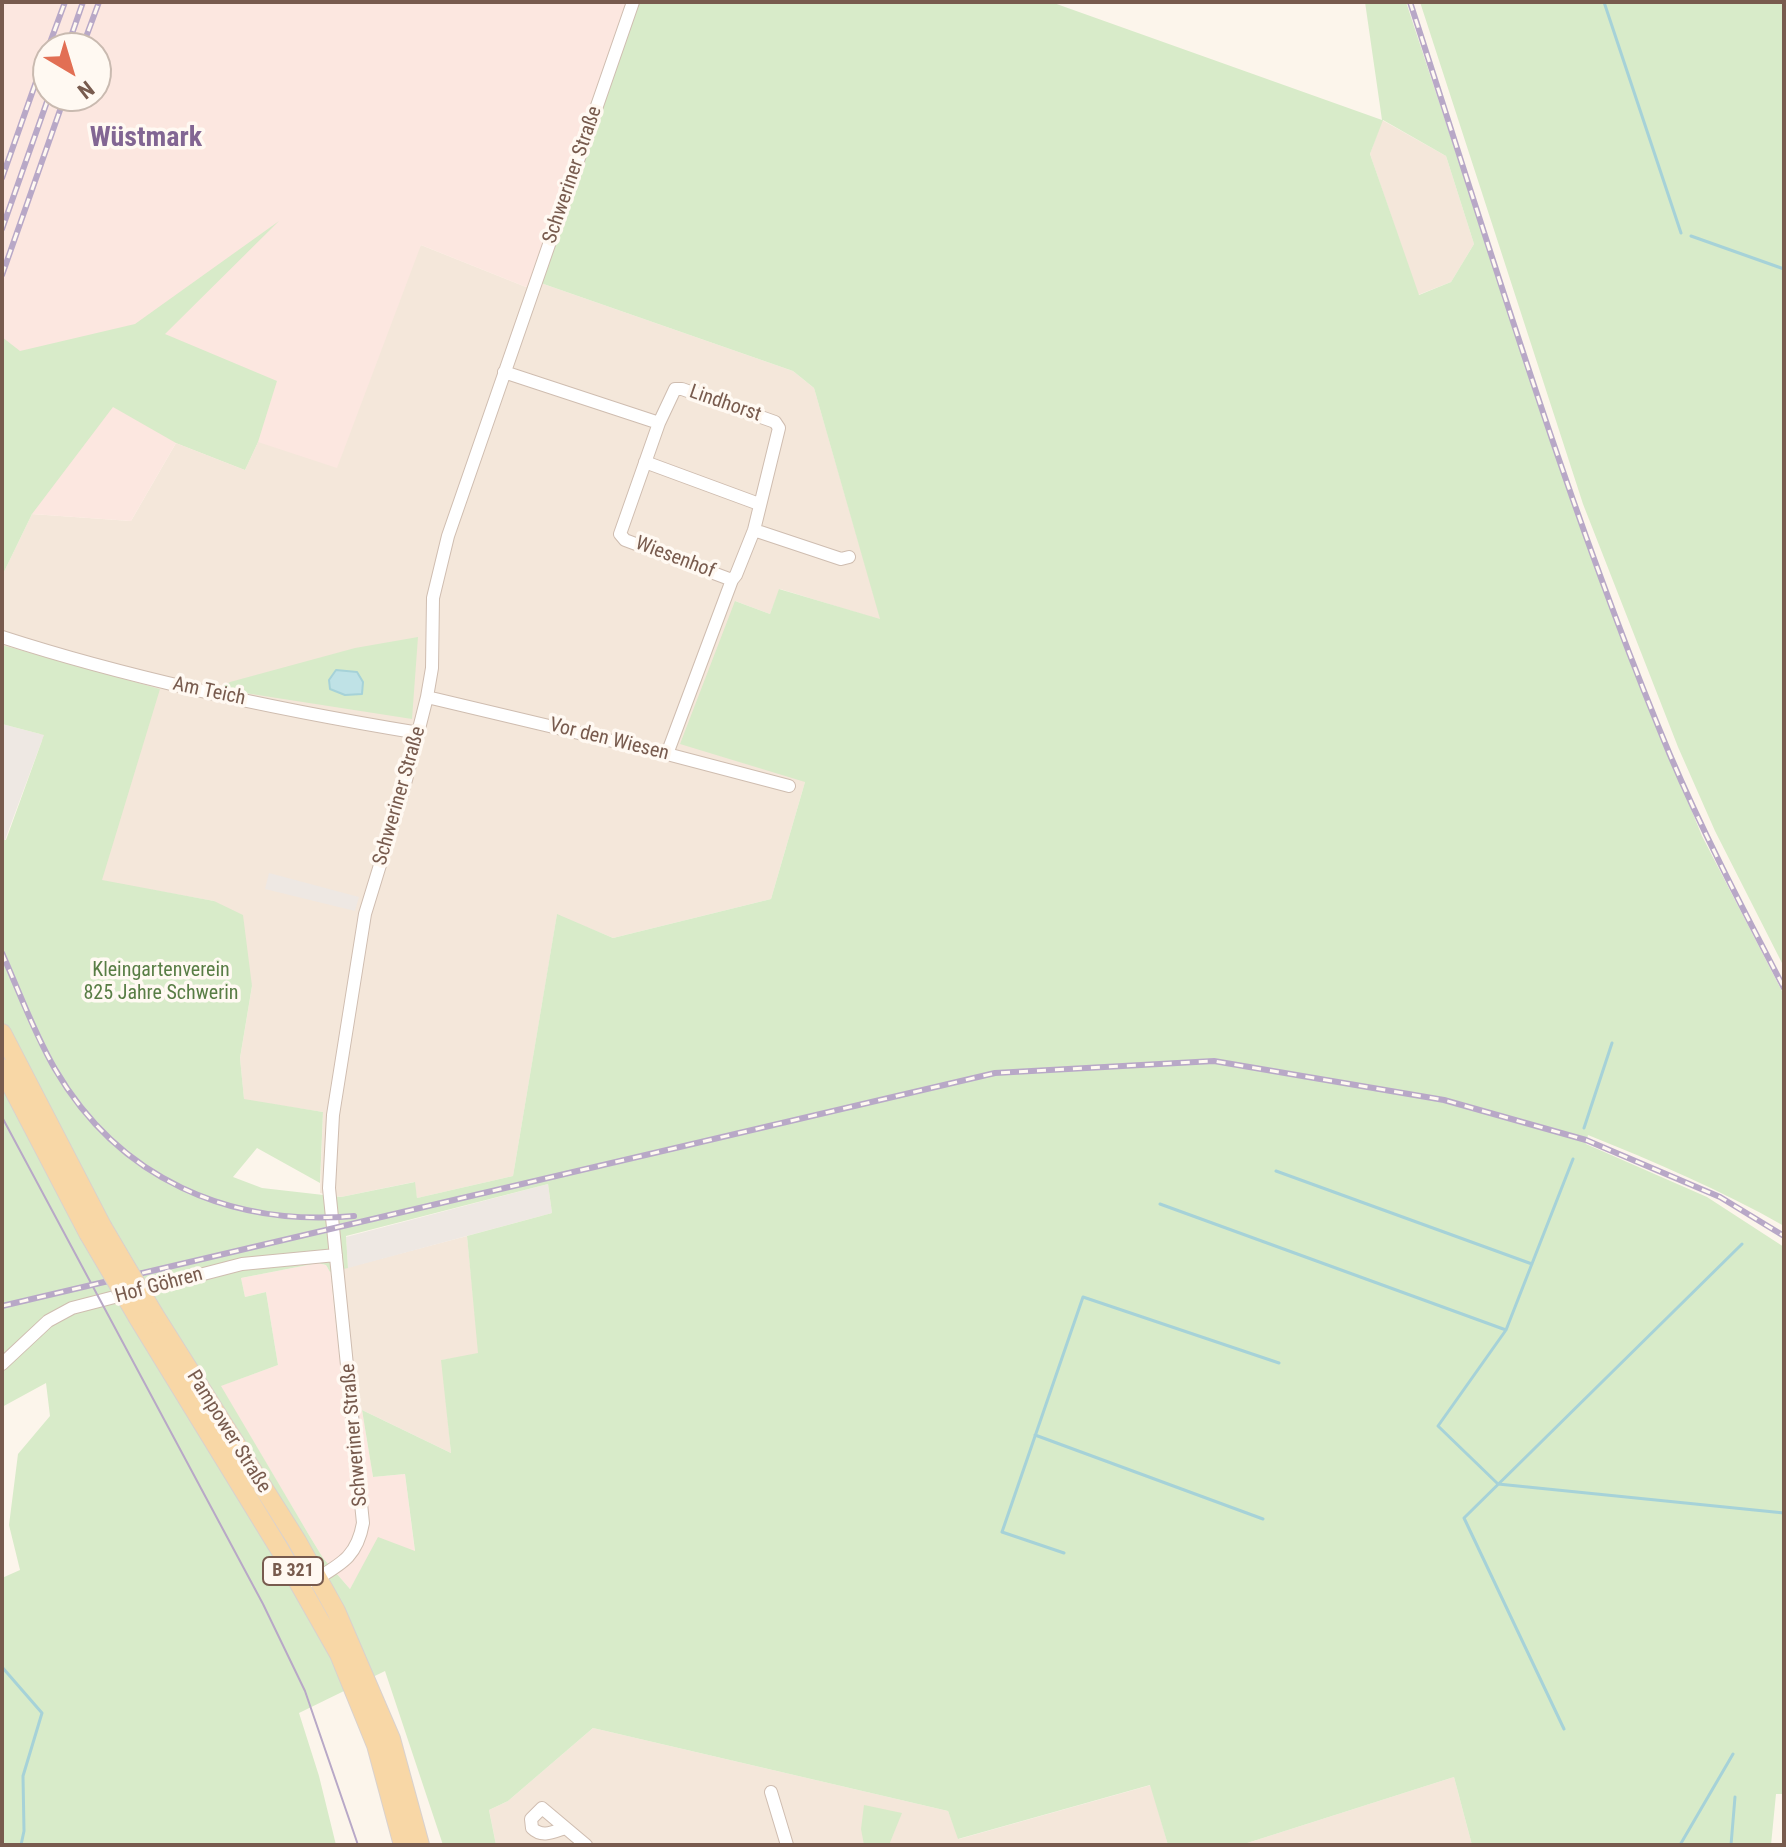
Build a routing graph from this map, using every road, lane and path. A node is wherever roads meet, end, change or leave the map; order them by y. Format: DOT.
graph roads {
  1 [pos="633,2"];
  2 [pos="504,372"];
  3 [pos="659,423"];
  4 [pos="645,462"];
  5 [pos="759,504"];
  6 [pos="754,530"];
  7 [pos="849,557"];
  8 [pos="732,580"];
  9 [pos="2,637"];
  10 [pos="427,697"];
  11 [pos="419,733"];
  12 [pos="667,754"];
  13 [pos="789,786"];
  14 [pos="2,1033"];
  15 [pos="2,1068"];
  16 [pos="95,1230"];
  17 [pos="336,1255"];
  18 [pos="2,1364"];
  19 [pos="310,1583"];
  20 [pos="771,1792"];
  21 [pos="565,1828"];
  22 [pos="403,1845"];
  23 [pos="420,1845"];
  24 [pos="586,1845"];
  25 [pos="787,1845"];
  1 -- 2 [label="street, Schweriner Straße"];
  2 -- 3 [label="street"];
  2 -- 10 [label="street, Schweriner Straße"];
  3 -- 4 [label="street, Wiesenhof"];
  3 -- 5 [label="street, Lindhorst"];
  4 -- 5 [label="street"];
  4 -- 8 [label="street, Wiesenhof"];
  5 -- 6 [label="street, Lindhorst"];
  6 -- 7 [label="street"];
  6 -- 8 [label="street, Lindhorst"];
  8 -- 12 [label="street, Wiesenhof"];
  9 -- 11 [label="street, Am Teich"];
  10 -- 11 [label="street, Schweriner Straße"];
  10 -- 12 [label="street, Vor den Wiesen"];
  11 -- 17 [label="street, Schweriner Straße"];
  12 -- 13 [label="street, Vor den Wiesen"];
  14 -- 16 [label="main road, Pampower Straße / B 321"];
  15 -- 16 [label="main road, Pampower Straße / B 321"];
  16 -- 19 [label="main road, Pampower Straße / B 321, bridge"];
  17 -- 18 [label="street, Hof Göhren"];
  17 -- 19 [label="street, Schweriner Straße"];
  19 -- 22 [label="main road, Pampower Straße / B 321"];
  19 -- 23 [label="main road, Pampower Straße / B 321"];
  20 -- 25 [label="street"];
  21 -- 24 [label="street"];
}
